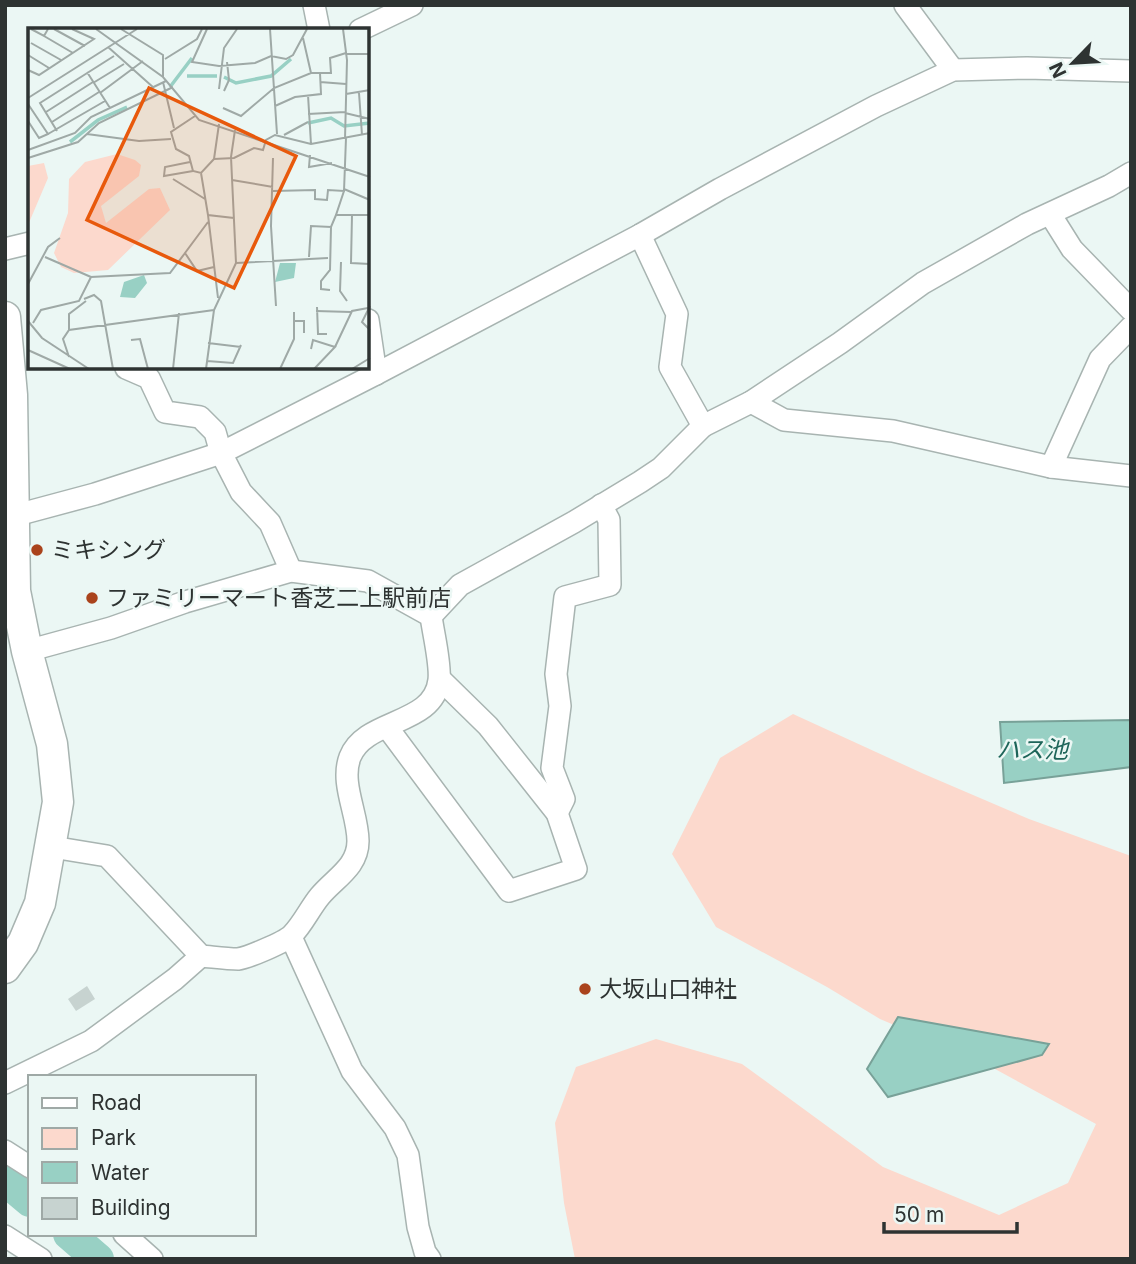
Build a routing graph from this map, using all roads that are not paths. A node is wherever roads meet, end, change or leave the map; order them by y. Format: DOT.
graph roads {
  1 [pos="314,5"];
  2 [pos="412,5"];
  3 [pos="905,5"];
  4 [pos="319,28"];
  5 [pos="363,28"];
  6 [pos="953,70"];
  7 [pos="1131,71"];
  8 [pos="1131,173"];
  9 [pos="1050,214"];
  10 [pos="640,235"];
  11 [pos="28,243"];
  12 [pos="5,249"];
  13 [pos="1131,310"];
  14 [pos="5,317"];
  15 [pos="369,327"];
  16 [pos="1131,327"];
  17 [pos="128,369"];
  18 [pos="376,374"];
  19 [pos="751,402"];
  20 [pos="703,426"];
  21 [pos="221,453"];
  22 [pos="1051,467"];
  23 [pos="1131,476"];
  24 [pos="601,505"];
  25 [pos="13,516"];
  26 [pos="291,571"];
  27 [pos="431,616"];
  28 [pos="27,650"];
  29 [pos="440,679"];
  30 [pos="387,727"];
  31 [pos="557,813"];
  32 [pos="51,847"];
  33 [pos="290,937"];
  34 [pos="201,956"];
  35 [pos="5,968"];
  36 [pos="5,1083"];
  37 [pos="5,1151"];
  38 [pos="28,1166"];
  39 [pos="5,1236"];
  40 [pos="126,1236"];
  41 [pos="41,1259"];
  42 [pos="152,1259"];
  43 [pos="430,1259"];
  1 -- 4 [label="street"];
  2 -- 5 [label="street"];
  3 -- 6 [label="street"];
  6 -- 7 [label="street"];
  6 -- 10 [label="street"];
  8 -- 9 [label="street"];
  9 -- 13 [label="street"];
  9 -- 19 [label="street"];
  10 -- 18 [label="street"];
  10 -- 20 [label="street"];
  11 -- 12 [label="street"];
  14 -- 25 [label="street"];
  15 -- 18 [label="street"];
  16 -- 22 [label="street"];
  17 -- 21 [label="street"];
  18 -- 21 [label="street"];
  19 -- 20 [label="street"];
  19 -- 22 [label="street"];
  20 -- 24 [label="street"];
  21 -- 25 [label="street"];
  21 -- 26 [label="street"];
  22 -- 23 [label="street"];
  24 -- 27 [label="street"];
  24 -- 31 [label="street"];
  25 -- 28 [label="street"];
  26 -- 27 [label="street"];
  26 -- 28 [label="street"];
  27 -- 29 [label="street"];
  28 -- 32 [label="street"];
  29 -- 30 [label="street"];
  29 -- 31 [label="street"];
  30 -- 31 [label="street"];
  30 -- 33 [label="street"];
  32 -- 34 [label="street"];
  32 -- 35 [label="street"];
  33 -- 34 [label="street"];
  33 -- 43 [label="street"];
  34 -- 36 [label="street"];
  37 -- 38 [label="street"];
  39 -- 41 [label="street"];
  40 -- 42 [label="street"];
}
